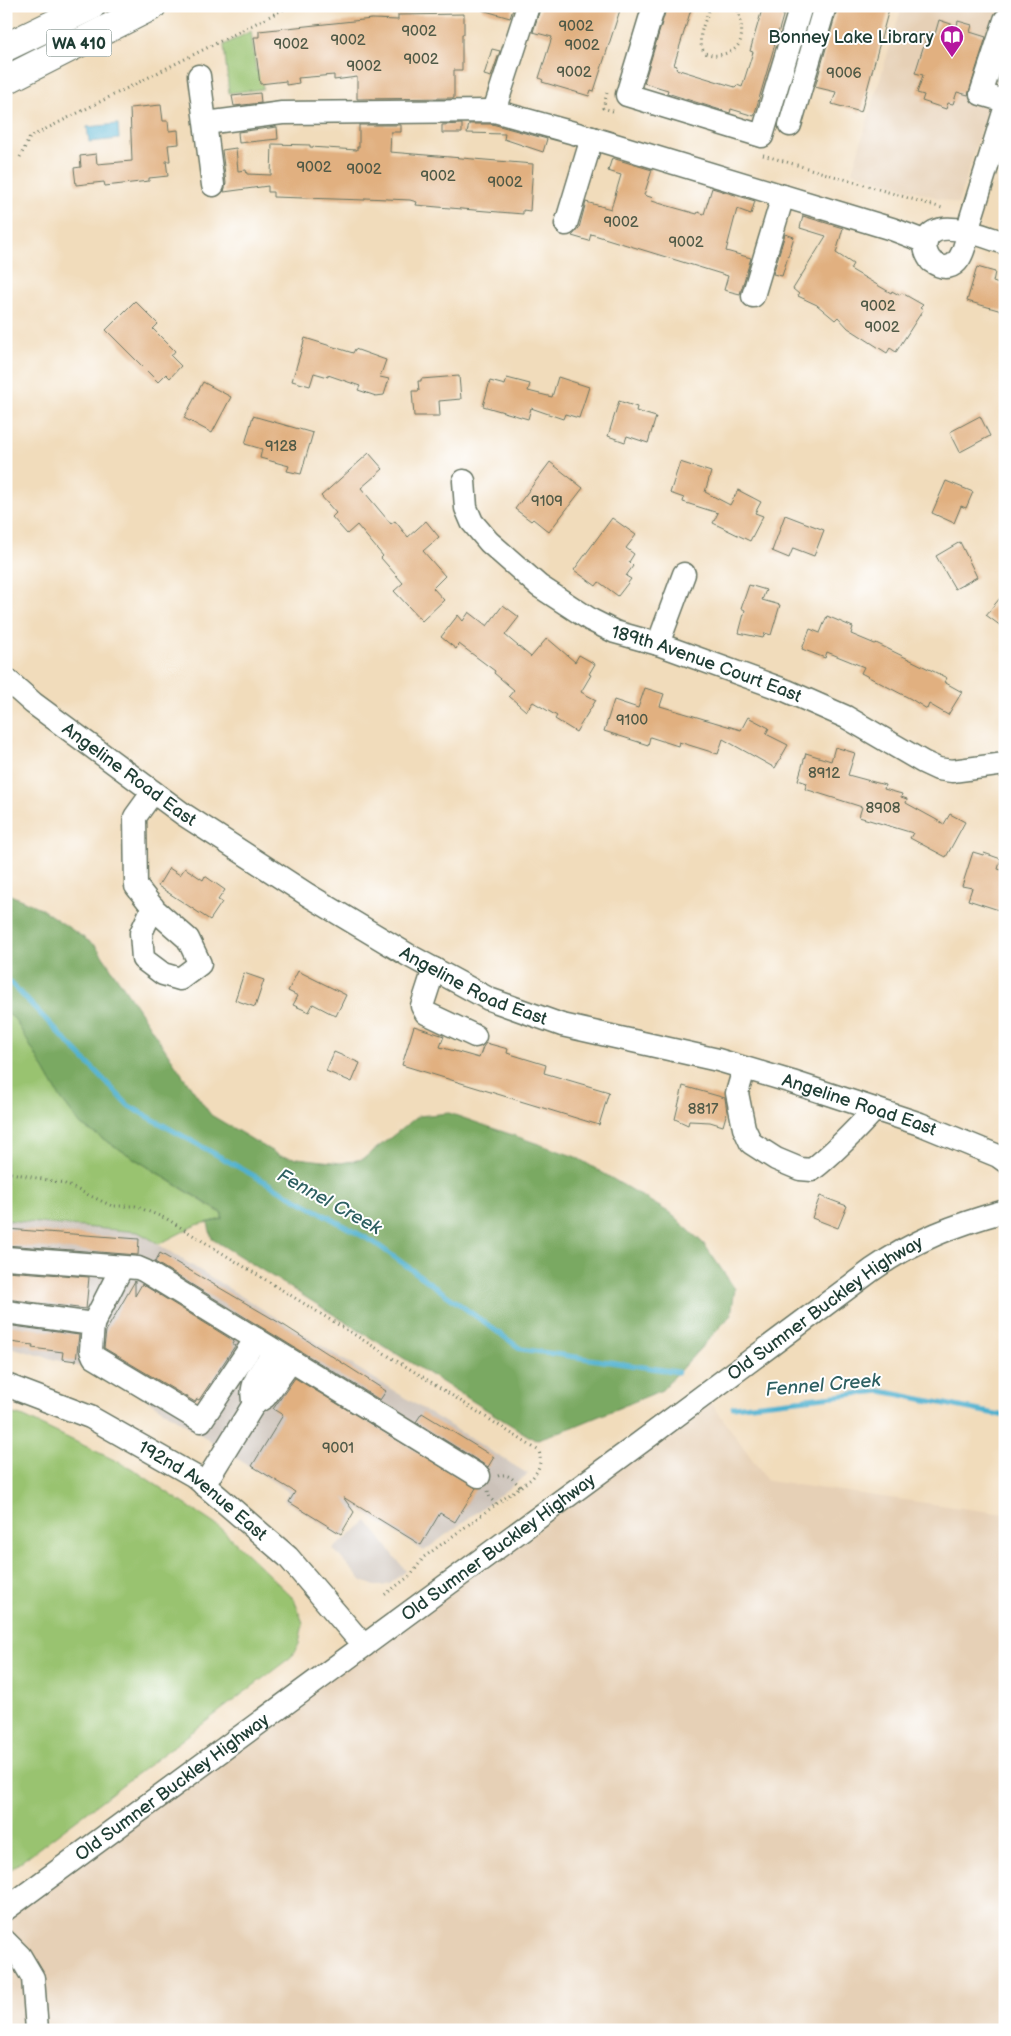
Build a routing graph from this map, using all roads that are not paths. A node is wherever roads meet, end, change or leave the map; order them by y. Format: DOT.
graph roads {
  1 [pos="91,6"];
  2 [pos="152,6"];
  3 [pos="528,6"];
  4 [pos="654,6"];
  5 [pos="801,6"];
  6 [pos="826,6"];
  7 [pos="1005,20"];
  8 [pos="6,47"];
  9 [pos="199,76"];
  10 [pos="6,80"];
  11 [pos="1005,101"];
  12 [pos="1005,108"];
  13 [pos="494,111"];
  14 [pos="206,123"];
  15 [pos="790,125"];
  16 [pos="592,138"];
  17 [pos="213,185"];
  18 [pos="783,196"];
  19 [pos="566,224"];
  20 [pos="968,231"];
  21 [pos="926,242"];
  22 [pos="1005,243"];
  23 [pos="752,296"];
  24 [pos="464,480"];
  25 [pos="684,574"];
  26 [pos="658,644"];
  27 [pos="6,679"];
  28 [pos="1005,764"];
  29 [pos="154,792"];
  30 [pos="153,907"];
  31 [pos="434,969"];
  32 [pos="475,1036"];
  33 [pos="744,1069"];
  34 [pos="875,1109"];
  35 [pos="1005,1161"];
  36 [pos="1005,1211"];
  37 [pos="6,1258"];
  38 [pos="122,1267"];
  39 [pos="6,1312"];
  40 [pos="94,1324"];
  41 [pos="274,1350"];
  42 [pos="6,1385"];
  43 [pos="487,1481"];
  44 [pos="204,1485"];
  45 [pos="364,1646"];
  46 [pos="6,1909"];
  47 [pos="6,1942"];
  48 [pos="38,2030"];
  1 -- 8 [label="highway, WA 410"];
  2 -- 10 [label="highway, WA 410"];
  3 -- 13 [label="street"];
  4 -- 5 [label="street"];
  6 -- 15 [label="street"];
  7 -- 11 [label="street"];
  9 -- 14 [label="street"];
  12 -- 20 [label="street"];
  13 -- 14 [label="street"];
  13 -- 16 [label="street"];
  14 -- 17 [label="street"];
  16 -- 18 [label="street"];
  16 -- 19 [label="street"];
  18 -- 21 [label="street"];
  18 -- 23 [label="street"];
  20 -- 21 [label="street"];
  20 -- 21 [label="street"];
  20 -- 22 [label="street"];
  24 -- 26 [label="street, 189th Avenue Court East"];
  25 -- 26 [label="street"];
  26 -- 28 [label="street, 189th Avenue Court East"];
  27 -- 29 [label="street, Angeline Road East"];
  29 -- 30 [label="street"];
  29 -- 31 [label="street, Angeline Road East"];
  31 -- 32 [label="street"];
  31 -- 33 [label="street, Angeline Road East"];
  33 -- 34 [label="street, Angeline Road East"];
  33 -- 34 [label="street"];
  34 -- 35 [label="street, Angeline Road East"];
  36 -- 45 [label="street, Old Sumner Buckley Highway"];
  37 -- 38 [label="street"];
  38 -- 40 [label="street"];
  38 -- 41 [label="street"];
  39 -- 40 [label="street"];
  40 -- 41 [label="street"];
  41 -- 43 [label="street"];
  41 -- 44 [label="street"];
  42 -- 44 [label="street, 192nd Avenue East"];
  44 -- 45 [label="street, 192nd Avenue East"];
  45 -- 46 [label="street, Old Sumner Buckley Highway"];
  47 -- 48 [label="street"];
}
